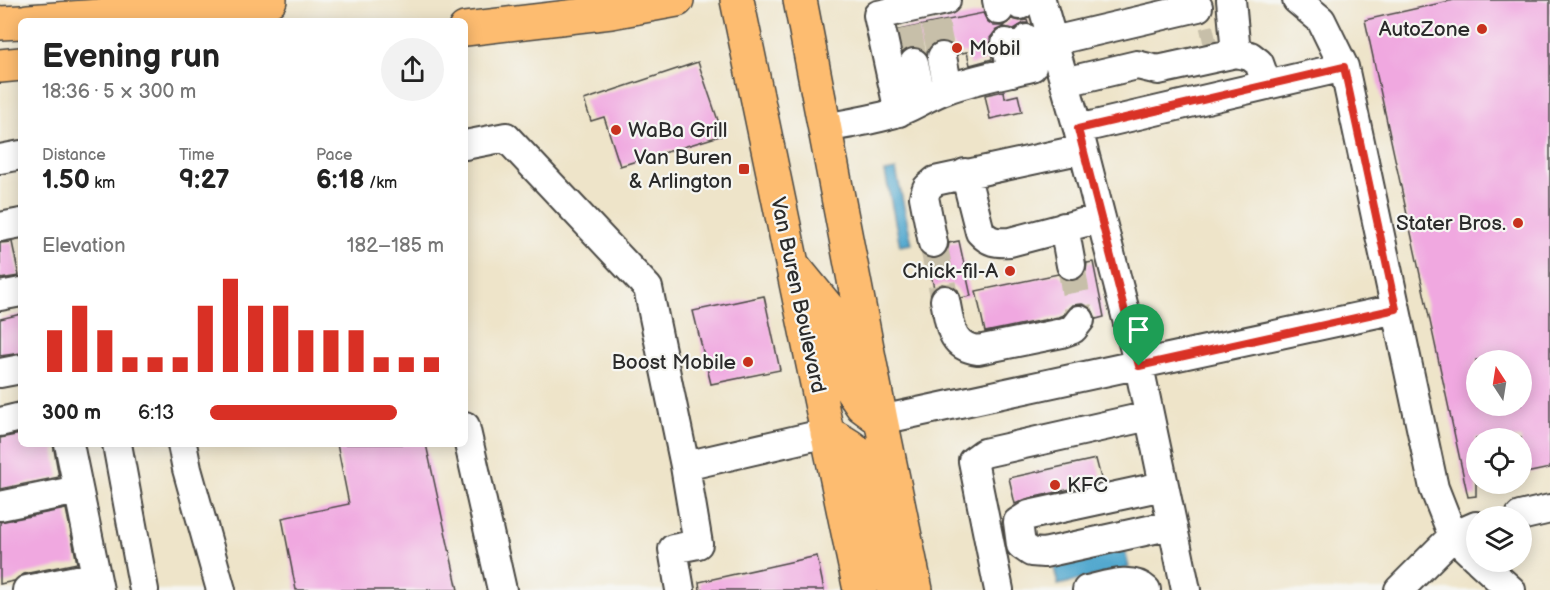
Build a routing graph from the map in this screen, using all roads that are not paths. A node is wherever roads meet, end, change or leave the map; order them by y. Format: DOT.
graph roads {
  1 [pos="270,0"];
  2 [pos="677,0"];
  3 [pos="736,0"];
  4 [pos="800,0"];
  5 [pos="1231,0"];
  6 [pos="1297,0"];
  7 [pos="1015,3"];
  8 [pos="1198,7"];
  9 [pos="176,9"];
  10 [pos="937,9"];
  11 [pos="65,18"];
  12 [pos="148,18"];
  13 [pos="18,21"];
  14 [pos="0,23"];
  15 [pos="468,29"];
  16 [pos="1028,41"];
  17 [pos="1222,42"];
  18 [pos="942,57"];
  19 [pos="914,63"];
  20 [pos="18,64"];
  21 [pos="0,66"];
  22 [pos="1344,67"];
  23 [pos="1065,82"];
  24 [pos="1267,85"];
  25 [pos="948,88"];
  26 [pos="910,106"];
  27 [pos="824,128"];
  28 [pos="1081,139"];
  29 [pos="468,144"];
  30 [pos="18,156"];
  31 [pos="0,159"];
  32 [pos="965,173"];
  33 [pos="1101,218"];
  34 [pos="18,224"];
  35 [pos="0,227"];
  36 [pos="1064,227"];
  37 [pos="933,243"];
  38 [pos="792,264"];
  39 [pos="1071,265"];
  40 [pos="18,293"];
  41 [pos="0,296"];
  42 [pos="945,300"];
  43 [pos="1396,309"];
  44 [pos="1080,320"];
  45 [pos="1139,366"];
  46 [pos="18,370"];
  47 [pos="0,373"];
  48 [pos="1149,416"];
  49 [pos="18,418"];
  50 [pos="881,420"];
  51 [pos="0,422"];
  52 [pos="827,433"];
  53 [pos="468,439"];
  54 [pos="70,447"];
  55 [pos="118,447"];
  56 [pos="183,447"];
  57 [pos="685,466"];
  58 [pos="1163,486"];
  59 [pos="78,490"];
  60 [pos="0,506"];
  61 [pos="1550,509"];
  62 [pos="1532,513"];
  63 [pos="1172,525"];
  64 [pos="1464,531"];
  65 [pos="1491,572"];
  66 [pos="98,583"];
  67 [pos="27,590"];
  68 [pos="144,590"];
  69 [pos="221,590"];
  70 [pos="502,590"];
  71 [pos="680,590"];
  72 [pos="860,590"];
  73 [pos="896,590"];
  74 [pos="916,590"];
  75 [pos="999,590"];
  76 [pos="1087,590"];
  77 [pos="1146,590"];
  78 [pos="1186,590"];
  79 [pos="1399,590"];
  80 [pos="1511,590"];
  1 -- 9 [label="main road"];
  2 -- 15 [label="main road"];
  3 -- 38 [label="main road, Van Buren Boulevard"];
  4 -- 27 [label="main road"];
  5 -- 17 [label="street"];
  6 -- 22 [label="street"];
  7 -- 16 [label="street"];
  8 -- 16 [label="street"];
  9 -- 11 [label="main road"];
  9 -- 12 [label="main road"];
  10 -- 26 [label="street"];
  13 -- 14 [label="main road"];
  16 -- 23 [label="street"];
  16 -- 25 [label="street"];
  17 -- 23 [label="street"];
  17 -- 24 [label="street"];
  18 -- 25 [label="street"];
  19 -- 26 [label="street"];
  20 -- 21 [label="main road"];
  22 -- 24 [label="street"];
  22 -- 43 [label="street"];
  23 -- 28 [label="street"];
  24 -- 28 [label="street"];
  25 -- 26 [label="street"];
  26 -- 27 [label="street"];
  27 -- 50 [label="main road"];
  28 -- 32 [label="street"];
  28 -- 33 [label="street"];
  29 -- 57 [label="street"];
  30 -- 31 [label="street"];
  32 -- 36 [label="street"];
  32 -- 37 [label="street"];
  33 -- 36 [label="street"];
  33 -- 45 [label="street"];
  34 -- 35 [label="street"];
  36 -- 39 [label="street"];
  38 -- 50 [label="main road"];
  38 -- 52 [label="main road, Van Buren Boulevard"];
  40 -- 41 [label="street"];
  42 -- 44 [label="street"];
  43 -- 45 [label="street"];
  43 -- 64 [label="street"];
  45 -- 48 [label="street"];
  45 -- 50 [label="street"];
  46 -- 47 [label="street"];
  48 -- 58 [label="street"];
  48 -- 75 [label="street"];
  49 -- 51 [label="street"];
  50 -- 74 [label="main road"];
  52 -- 57 [label="street"];
  52 -- 72 [label="main road, Van Buren Boulevard"];
  52 -- 73 [label="main road"];
  53 -- 70 [label="street"];
  54 -- 59 [label="street"];
  55 -- 68 [label="street"];
  56 -- 69 [label="street"];
  57 -- 71 [label="street"];
  58 -- 63 [label="street"];
  58 -- 63 [label="street"];
  59 -- 60 [label="street"];
  59 -- 66 [label="street"];
  61 -- 62 [label="street"];
  63 -- 78 [label="street"];
  64 -- 79 [label="street"];
  65 -- 80 [label="street"];
  66 -- 67 [label="street"];
  76 -- 77 [label="street"];
}
